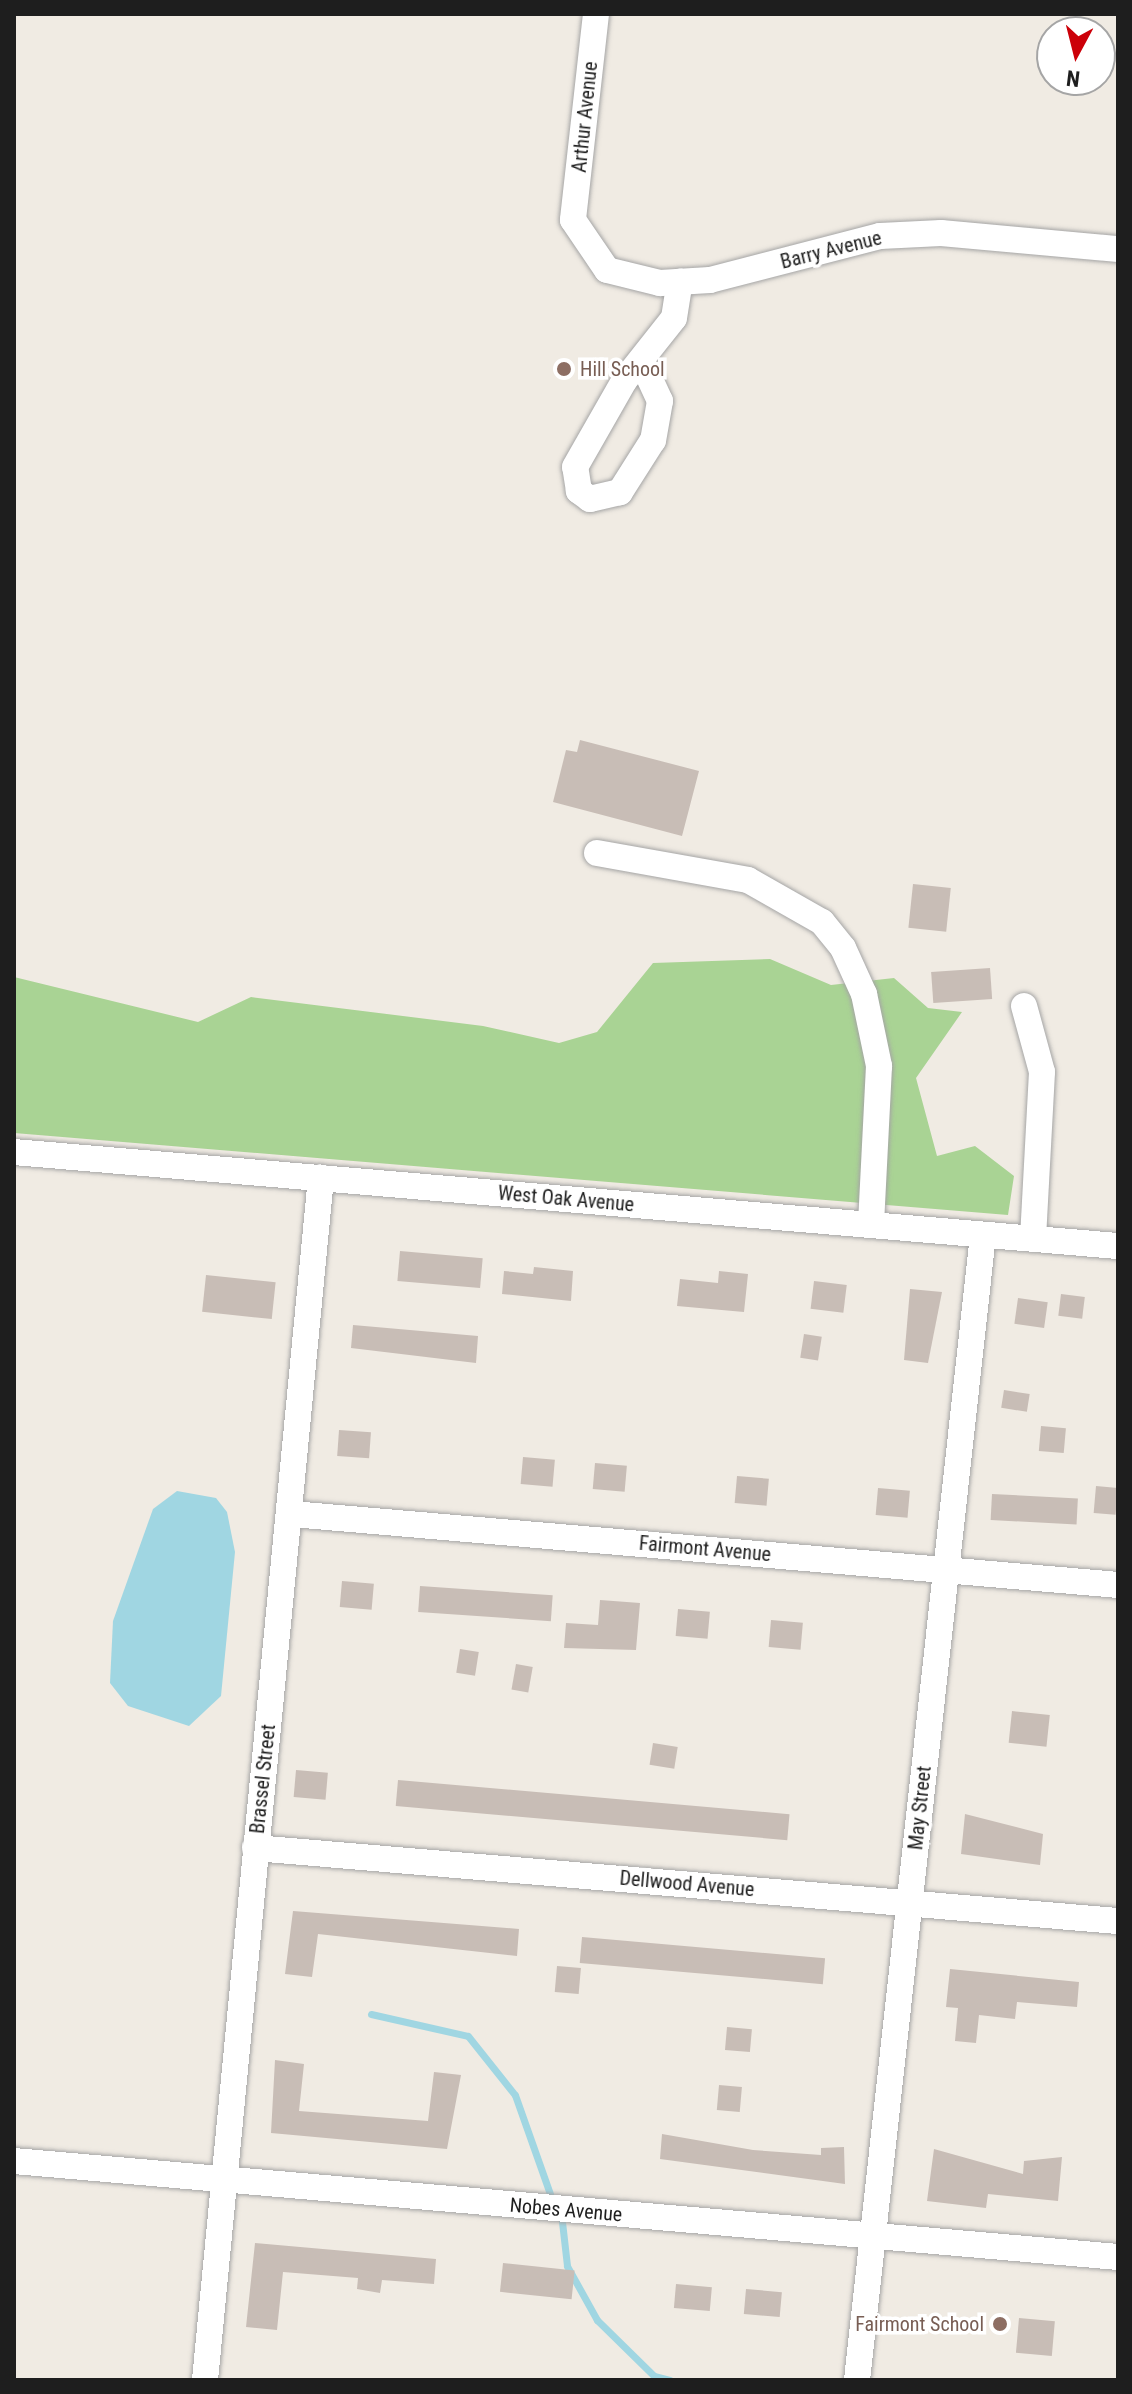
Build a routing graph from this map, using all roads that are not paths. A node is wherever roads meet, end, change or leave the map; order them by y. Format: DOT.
graph roads {
  1 [pos="596,14"];
  2 [pos="573,220"];
  3 [pos="1118,249"];
  4 [pos="680,281"];
  5 [pos="642,362"];
  6 [pos="597,853"];
  7 [pos="1024,1006"];
  8 [pos="14,1152"];
  9 [pos="321,1178"];
  10 [pos="871,1225"];
  11 [pos="983,1235"];
  12 [pos="1033,1239"];
  13 [pos="1118,1246"];
  14 [pos="292,1514"];
  15 [pos="944,1569"];
  16 [pos="1118,1585"];
  17 [pos="255,1848"];
  18 [pos="911,1902"];
  19 [pos="1118,1921"];
  20 [pos="14,2161"];
  21 [pos="221,2183"];
  22 [pos="873,2234"];
  23 [pos="1118,2257"];
  24 [pos="205,2380"];
  25 [pos="857,2380"];
  1 -- 2 [label="street, Arthur Avenue"];
  2 -- 4 [label="street, Barry Avenue"];
  3 -- 4 [label="street, Barry Avenue"];
  4 -- 5 [label="street"];
  5 -- 5 [label="street"];
  6 -- 10 [label="street"];
  7 -- 12 [label="street"];
  8 -- 9 [label="street, West Oak Avenue"];
  9 -- 10 [label="street, West Oak Avenue"];
  9 -- 14 [label="street, Brassel Street"];
  10 -- 11 [label="street, West Oak Avenue"];
  11 -- 12 [label="street, West Oak Avenue"];
  11 -- 15 [label="street, May Street"];
  12 -- 13 [label="street, West Oak Avenue"];
  14 -- 15 [label="street, Fairmont Avenue"];
  14 -- 17 [label="street, Brassel Street"];
  15 -- 16 [label="street, Fairmont Avenue"];
  15 -- 18 [label="street, May Street"];
  17 -- 18 [label="street, Dellwood Avenue"];
  17 -- 21 [label="street, Brassel Street"];
  18 -- 19 [label="street, Dellwood Avenue"];
  18 -- 22 [label="street, May Street"];
  20 -- 21 [label="street, Nobes Avenue"];
  21 -- 22 [label="street, Nobes Avenue"];
  21 -- 24 [label="street, Brassel Street"];
  22 -- 23 [label="street, Nobes Avenue"];
  22 -- 25 [label="street, May Street"];
}
